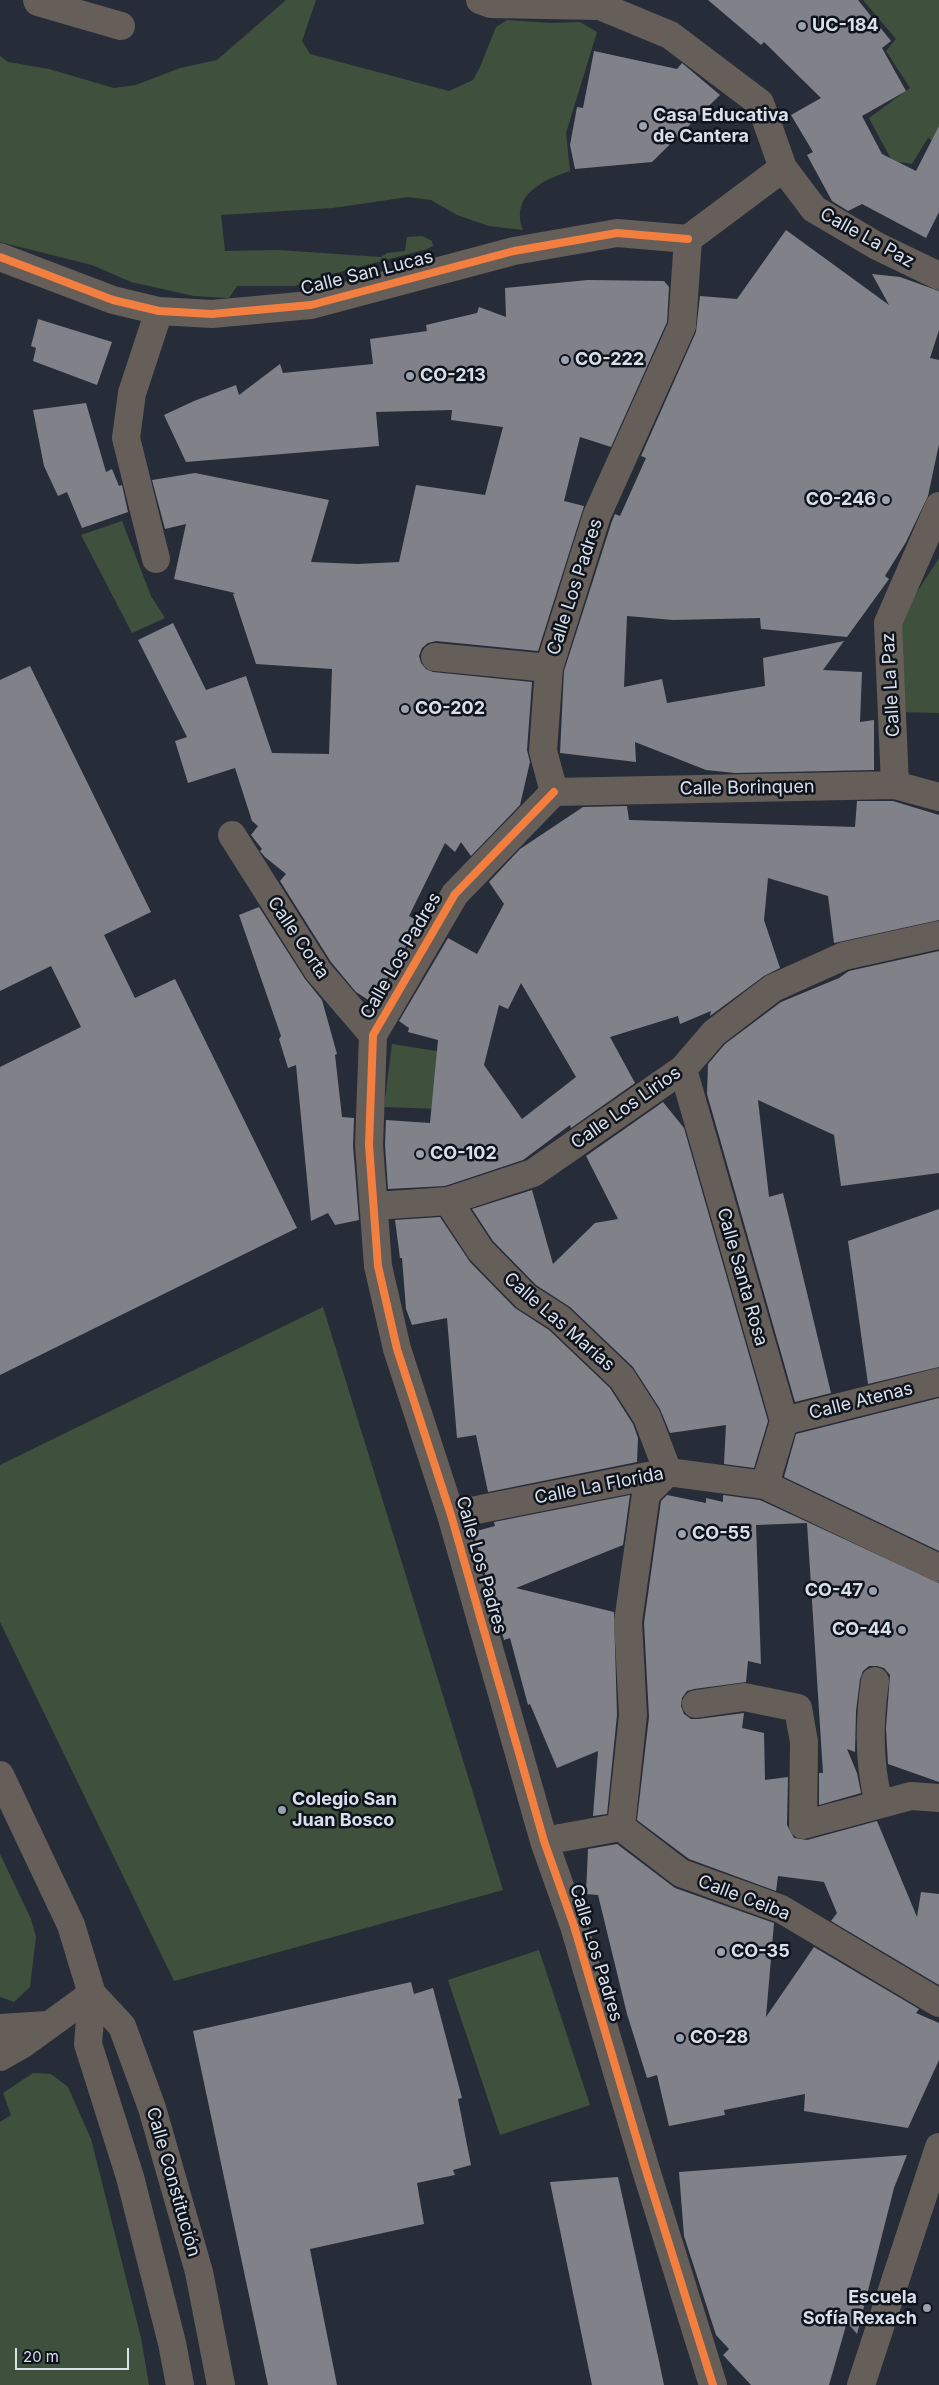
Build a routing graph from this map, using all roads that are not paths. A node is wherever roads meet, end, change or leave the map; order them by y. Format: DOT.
graph roads {
  1 [pos="37,0"];
  2 [pos="480,0"];
  3 [pos="121,26"];
  4 [pos="783,168"];
  5 [pos="688,239"];
  6 [pos="0,257"];
  7 [pos="939,276"];
  8 [pos="159,311"];
  9 [pos="939,506"];
  10 [pos="156,559"];
  11 [pos="435,657"];
  12 [pos="549,668"];
  13 [pos="895,785"];
  14 [pos="554,792"];
  15 [pos="939,797"];
  16 [pos="232,835"];
  17 [pos="939,934"];
  18 [pos="373,1035"];
  19 [pos="683,1069"];
  20 [pos="448,1201"];
  21 [pos="375,1206"];
  22 [pos="939,1382"];
  23 [pos="784,1421"];
  24 [pos="668,1472"];
  25 [pos="765,1485"];
  26 [pos="451,1515"];
  27 [pos="939,1568"];
  28 [pos="875,1682"];
  29 [pos="696,1704"];
  30 [pos="0,1775"];
  31 [pos="939,1798"];
  32 [pos="879,1803"];
  33 [pos="621,1827"];
  34 [pos="544,1841"];
  35 [pos="92,1994"];
  36 [pos="939,2003"];
  37 [pos="47,2025"];
  38 [pos="0,2028"];
  39 [pos="0,2057"];
  40 [pos="939,2147"];
  41 [pos="180,2385"];
  42 [pos="221,2385"];
  43 [pos="713,2385"];
  44 [pos="860,2385"];
  1 -- 3 [label="street"];
  2 -- 4 [label="street"];
  4 -- 5 [label="street"];
  4 -- 7 [label="street, Calle La Paz"];
  5 -- 8 [label="street, Calle San Lucas"];
  5 -- 12 [label="street, Calle Los Padres"];
  6 -- 8 [label="street, Calle San Lucas"];
  8 -- 10 [label="street"];
  9 -- 13 [label="street, Calle La Paz"];
  11 -- 12 [label="street"];
  12 -- 14 [label="street, Calle Los Padres"];
  13 -- 14 [label="street, Calle Borinquen"];
  13 -- 15 [label="street, Calle Borinquen"];
  14 -- 18 [label="street, Calle Los Padres"];
  16 -- 18 [label="street, Calle Corta"];
  17 -- 19 [label="street, Calle Los Lirios"];
  18 -- 21 [label="street, Calle Los Padres"];
  19 -- 20 [label="street, Calle Los Lirios"];
  19 -- 23 [label="street, Calle Santa Rosa"];
  20 -- 21 [label="street, Calle Los Lirios"];
  20 -- 24 [label="street, Calle Las Marías"];
  21 -- 26 [label="street, Calle Los Padres"];
  22 -- 23 [label="street, Calle Atenas"];
  23 -- 25 [label="street"];
  24 -- 25 [label="street, Calle La Florida"];
  24 -- 26 [label="street, Calle La Florida"];
  24 -- 33 [label="street"];
  25 -- 27 [label="street, Calle La Florida"];
  26 -- 34 [label="street, Calle Los Padres"];
  28 -- 32 [label="street"];
  29 -- 32 [label="street"];
  30 -- 35 [label="street, Calle Constitución"];
  31 -- 32 [label="street"];
  33 -- 34 [label="street"];
  33 -- 36 [label="street, Calle Ceiba"];
  34 -- 43 [label="street, Calle Los Padres"];
  35 -- 37 [label="street"];
  35 -- 41 [label="street, Calle Constitución"];
  35 -- 42 [label="street, Calle Constitución"];
  37 -- 38 [label="street"];
  37 -- 39 [label="street"];
  40 -- 44 [label="street"];
}
